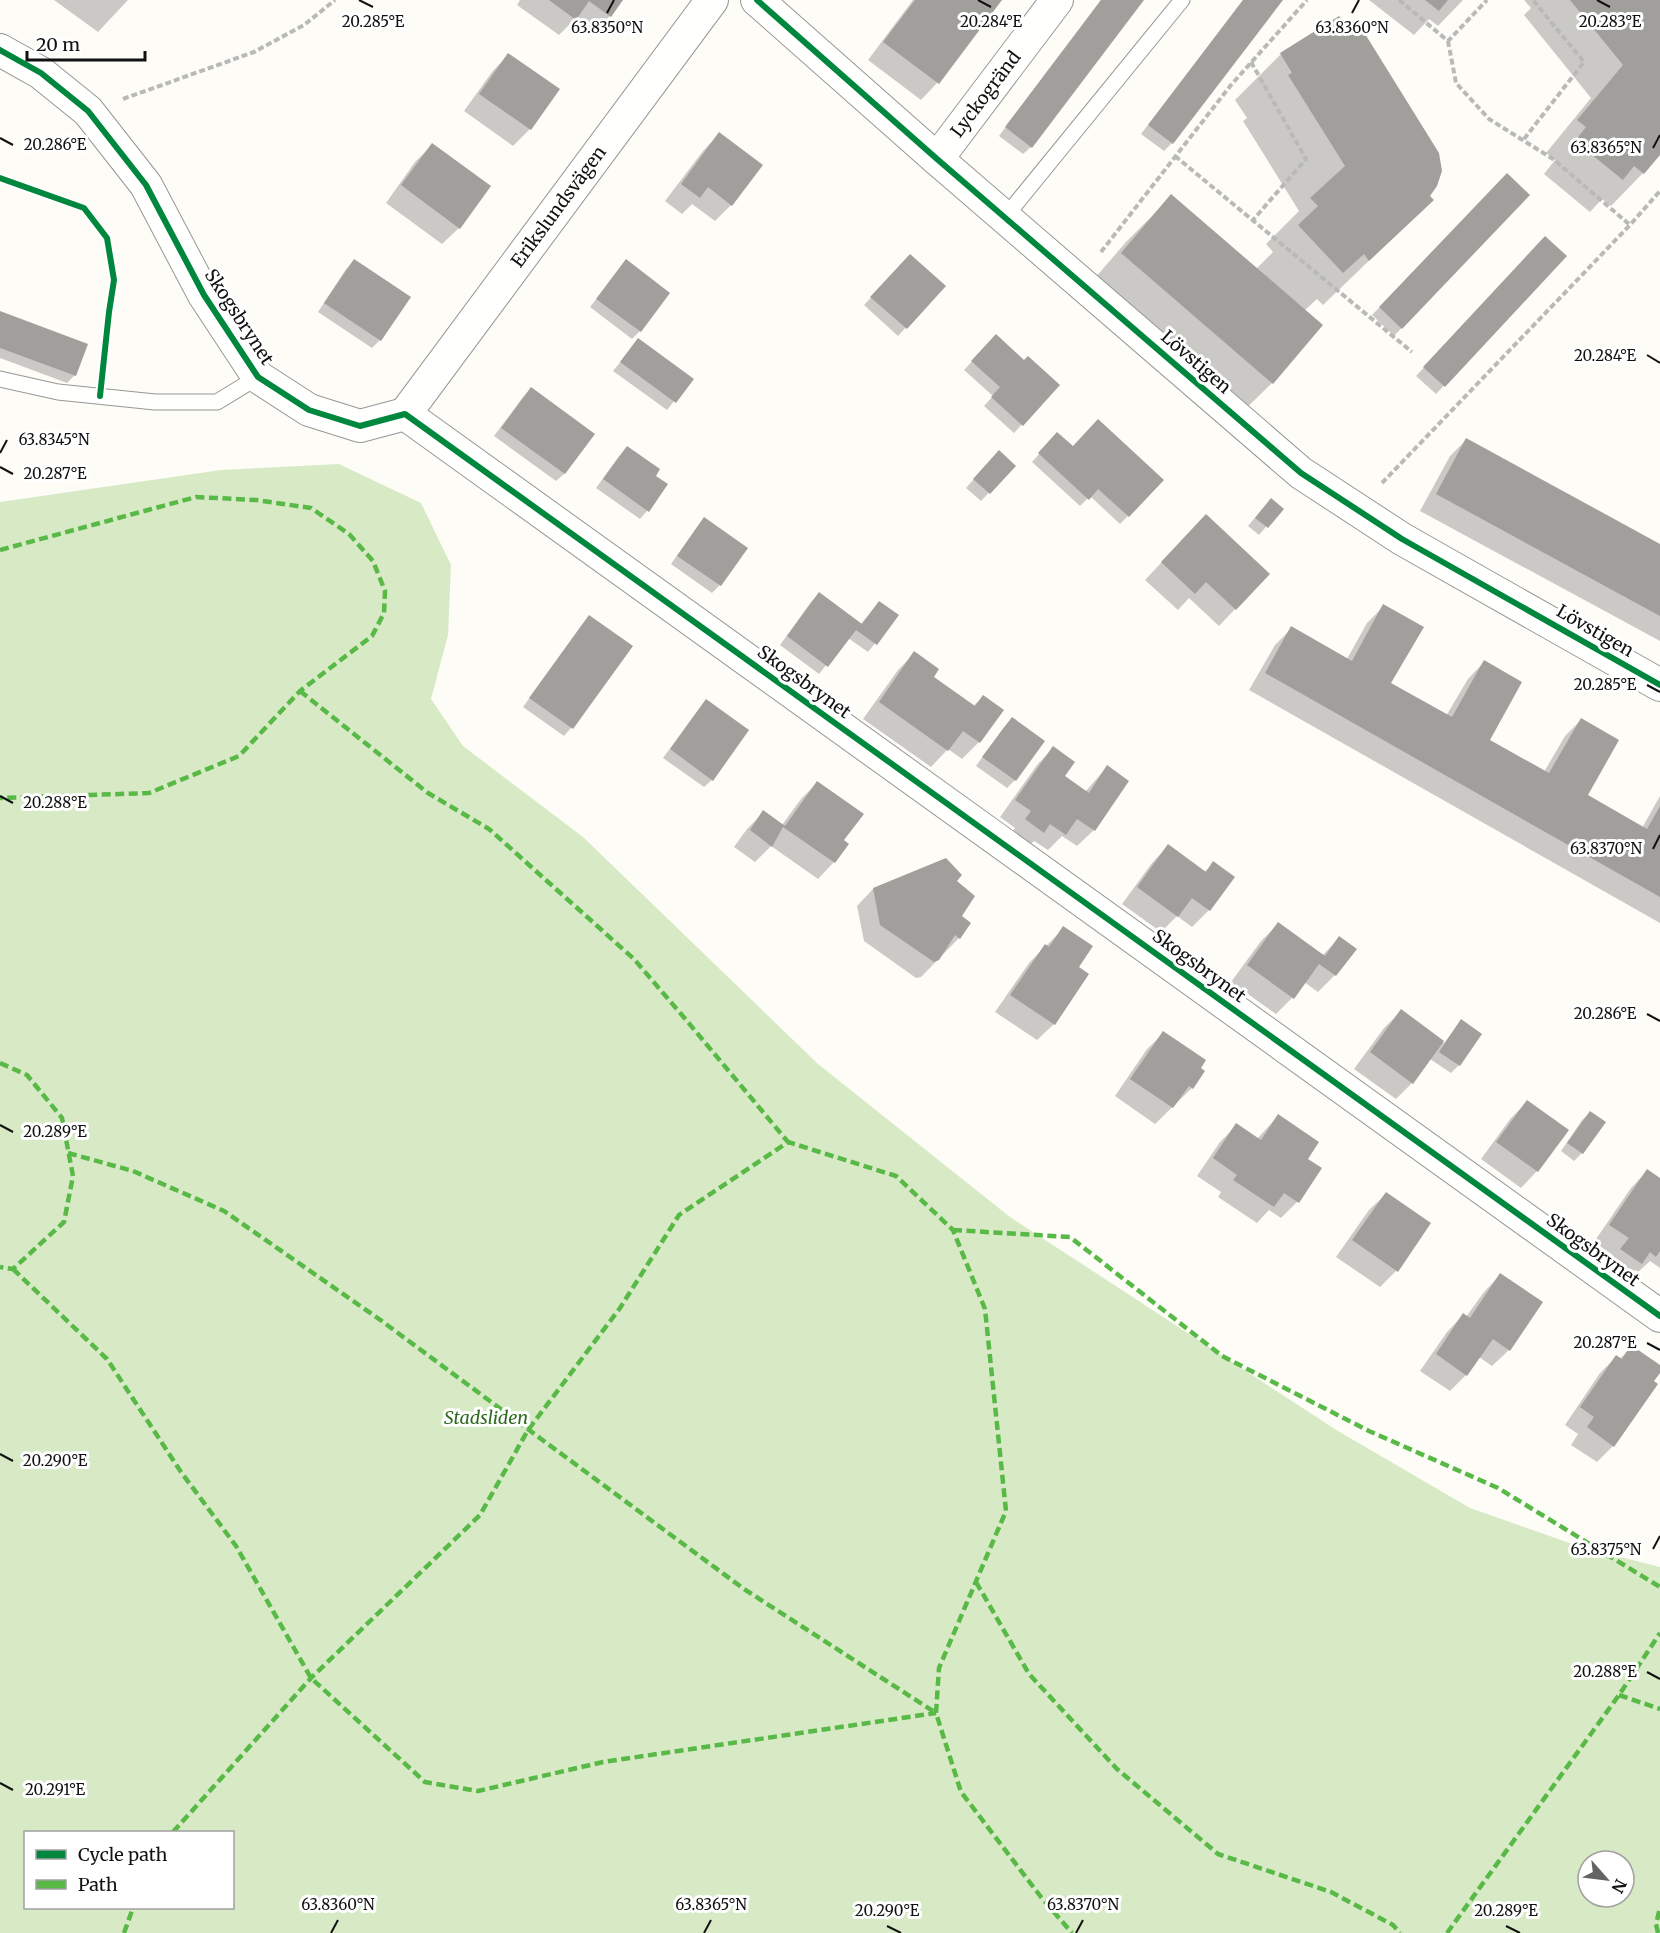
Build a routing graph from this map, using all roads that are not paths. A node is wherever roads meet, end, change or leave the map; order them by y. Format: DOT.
graph roads {
  1 [pos="712,0"];
  2 [pos="757,0"];
  3 [pos="1057,0"];
  4 [pos="1182,0"];
  5 [pos="0,50"];
  6 [pos="937,159"];
  7 [pos="1005,218"];
  8 [pos="258,377"];
  9 [pos="0,379"];
  10 [pos="405,414"];
  11 [pos="1660,686"];
  12 [pos="1660,1316"];
  1 -- 10 [label="street, Erikslundsvägen"];
  2 -- 6 [label="street, Lövstigen"];
  3 -- 6 [label="street, Lyckogränd"];
  4 -- 7 [label="lane"];
  5 -- 8 [label="street, Skogsbrynet"];
  6 -- 7 [label="street, Lövstigen"];
  7 -- 11 [label="street, Lövstigen"];
  8 -- 9 [label="lane, Skogsbrynet"];
  8 -- 10 [label="street, Skogsbrynet"];
  10 -- 12 [label="street, Skogsbrynet"];
}
